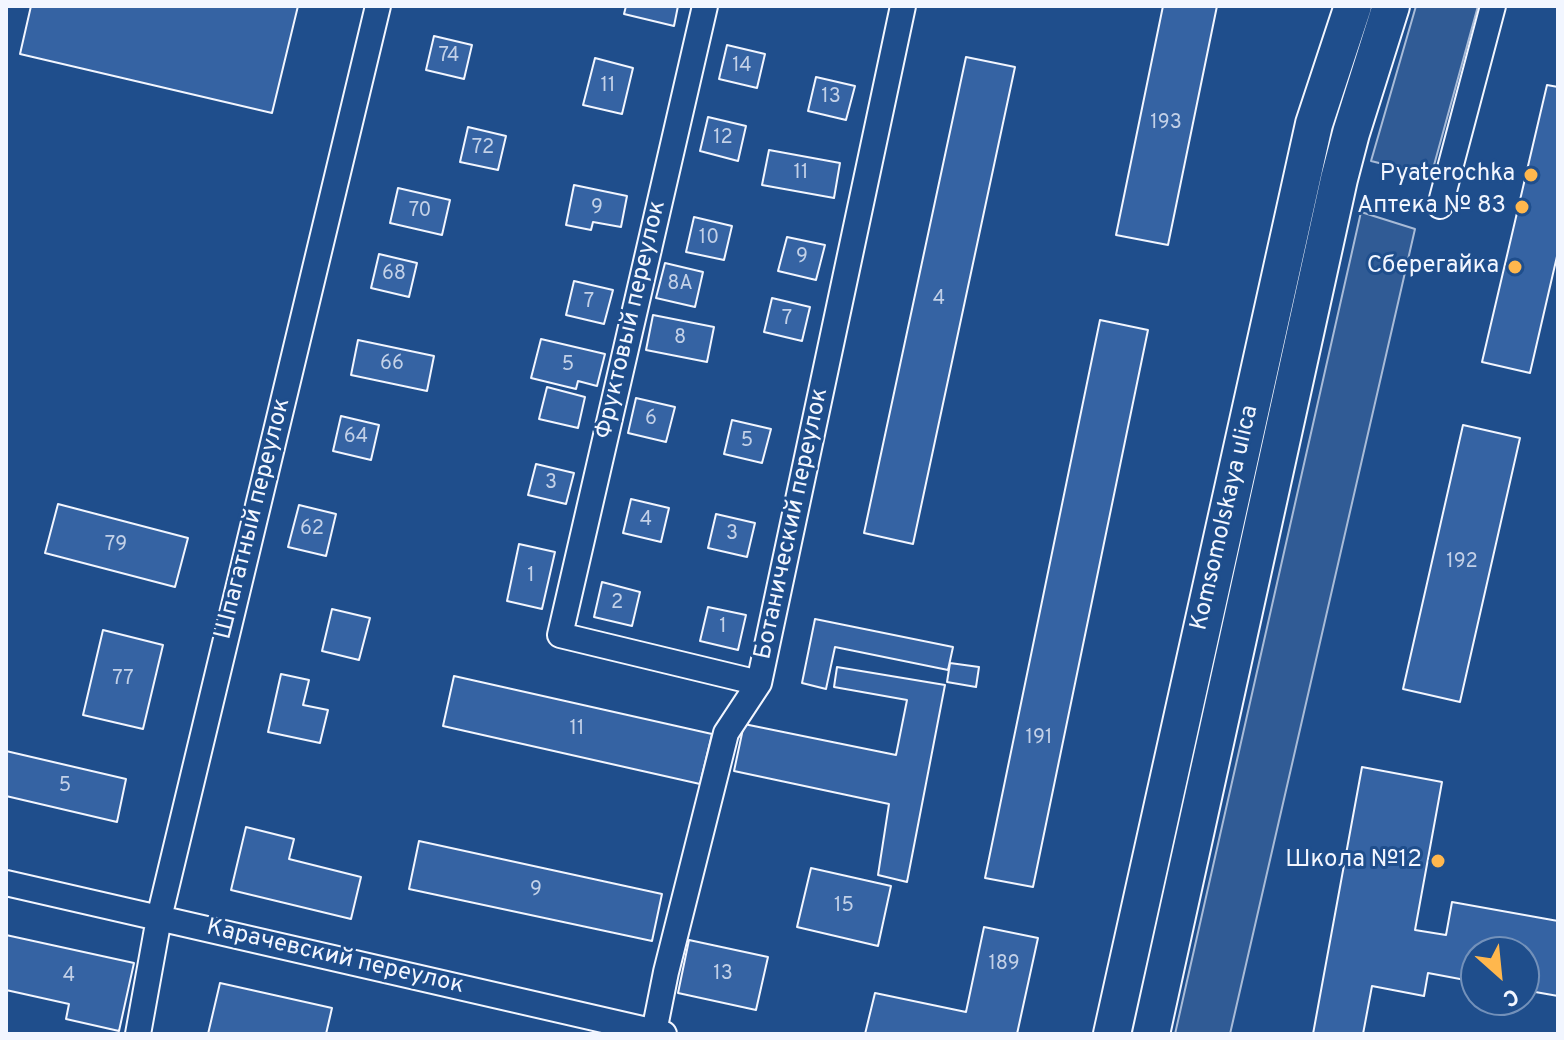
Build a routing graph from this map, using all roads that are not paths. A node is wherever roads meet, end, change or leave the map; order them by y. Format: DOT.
graph roads {
  1 [pos="378,6"];
  2 [pos="705,6"];
  3 [pos="903,6"];
  4 [pos="1353,6"];
  5 [pos="1391,6"];
  6 [pos="1493,6"];
  7 [pos="1440,206"];
  8 [pos="759,683"];
  9 [pos="6,883"];
  10 [pos="159,918"];
  11 [pos="659,1033"];
  12 [pos="138,1034"];
  13 [pos="1112,1034"];
  14 [pos="1151,1034"];
  1 -- 10 [label="street, Шпагатный переулок"];
  2 -- 8 [label="street, Фруктовый переулок"];
  3 -- 8 [label="street, Ботанический переулок"];
  4 -- 13 [label="main road, Komsomolskaya ulica"];
  5 -- 14 [label="main road, Komsomolskaya ulica"];
  6 -- 7 [label="street"];
  8 -- 11 [label="street, Ботанический переулок"];
  9 -- 10 [label="street, Карачевский переулок"];
  10 -- 11 [label="street, Карачевский переулок"];
  10 -- 12 [label="street, Шпагатный переулок"];
}
